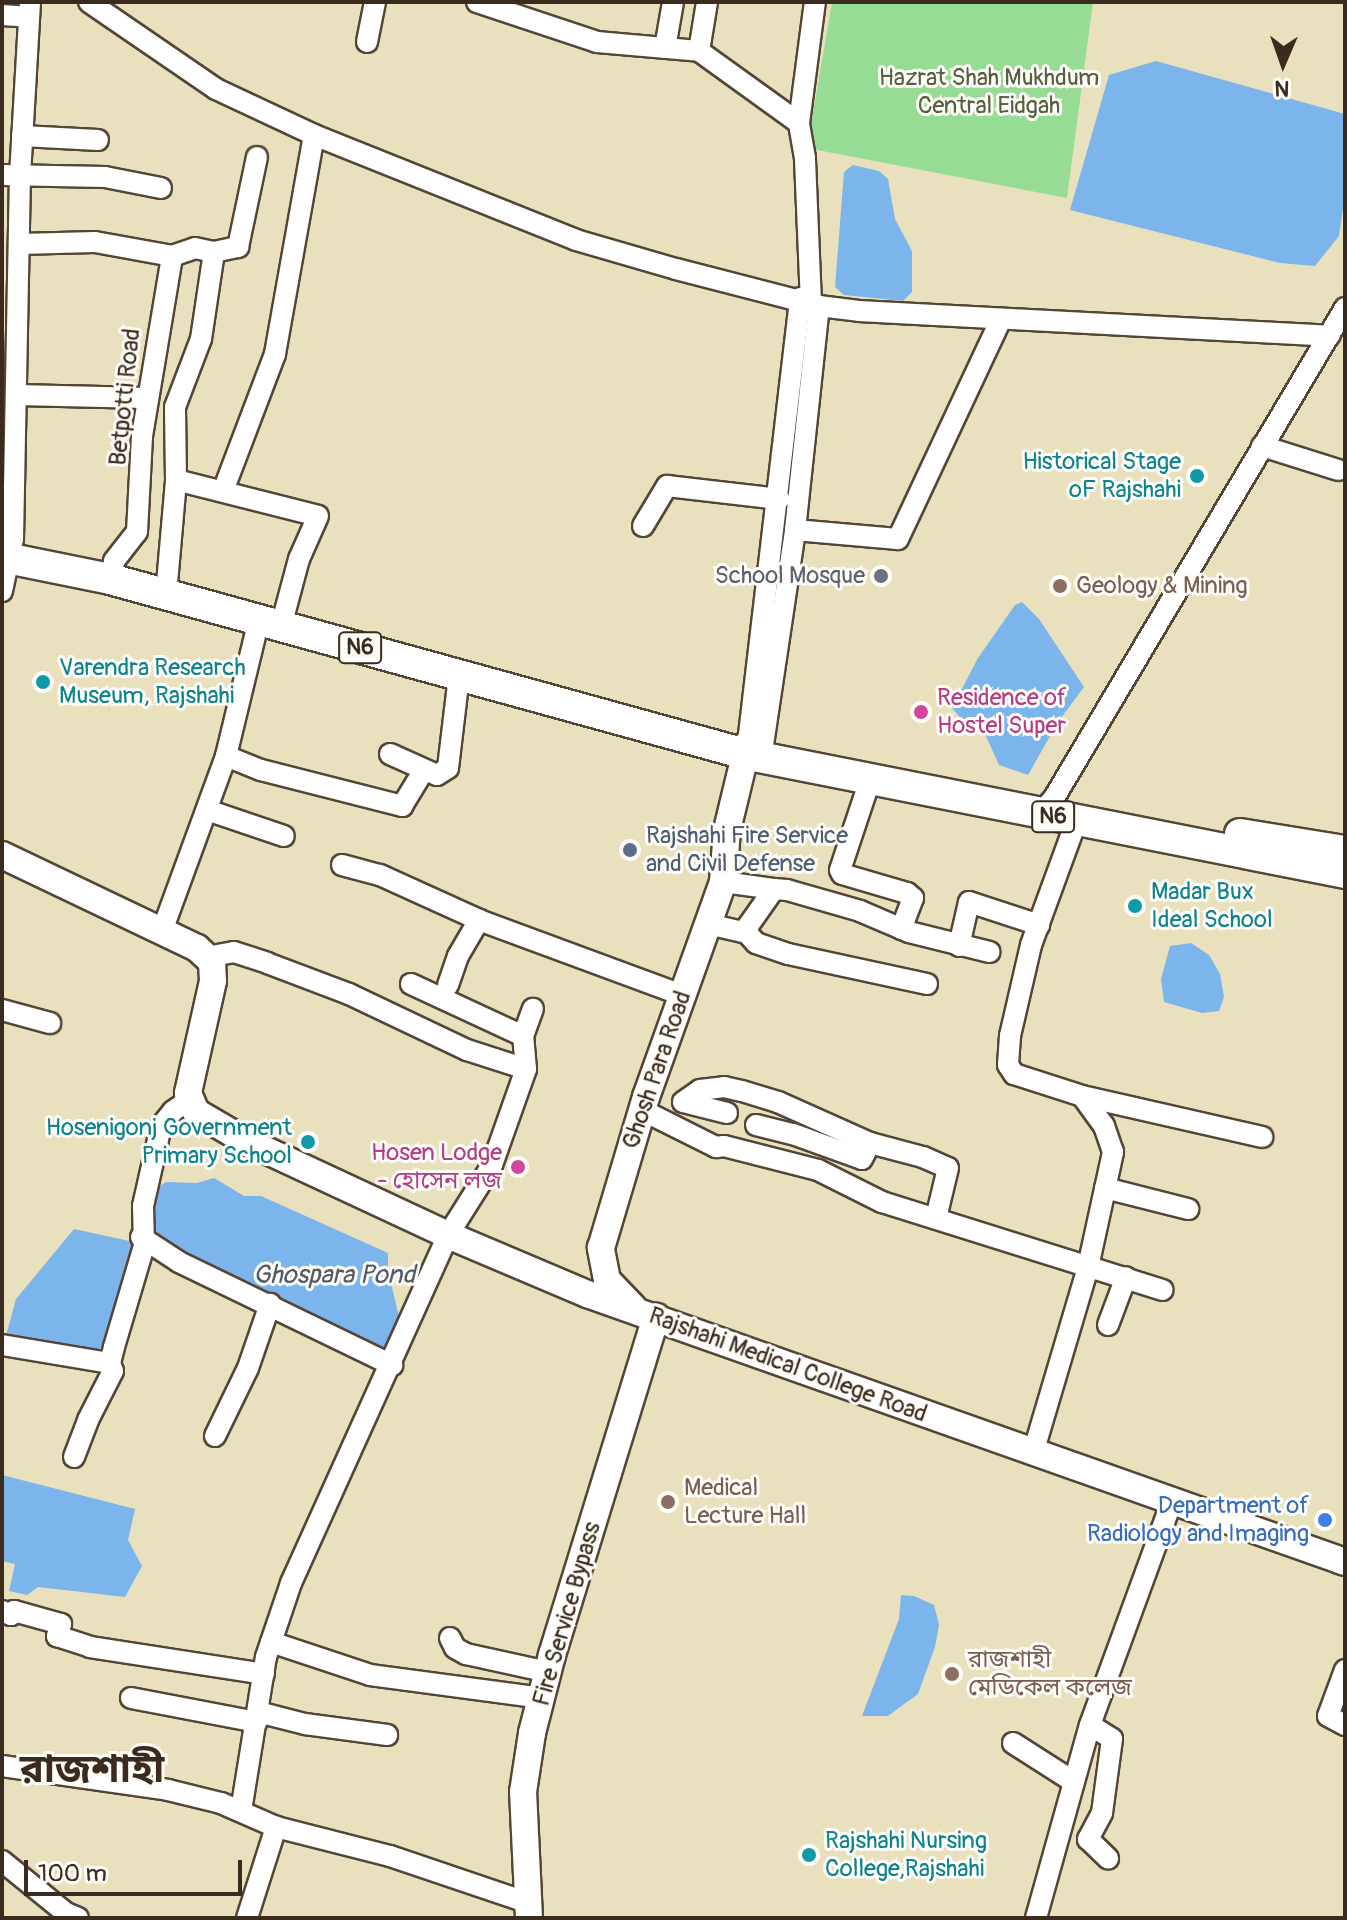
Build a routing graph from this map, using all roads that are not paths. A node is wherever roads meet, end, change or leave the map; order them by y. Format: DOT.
graph roads {
  1 [pos="89,2"];
  2 [pos="375,2"];
  3 [pos="477,2"];
  4 [pos="673,2"];
  5 [pos="707,2"];
  6 [pos="815,2"];
  7 [pos="29,10"];
  8 [pos="2,15"];
  9 [pos="367,42"];
  10 [pos="665,48"];
  11 [pos="699,51"];
  12 [pos="799,123"];
  13 [pos="314,135"];
  14 [pos="22,136"];
  15 [pos="98,140"];
  16 [pos="257,157"];
  17 [pos="11,175"];
  18 [pos="161,188"];
  19 [pos="19,244"];
  20 [pos="214,252"];
  21 [pos="172,256"];
  22 [pos="810,302"];
  23 [pos="1345,308"];
  24 [pos="1001,319"];
  25 [pos="1329,336"];
  26 [pos="16,395"];
  27 [pos="147,398"];
  28 [pos="1262,446"];
  29 [pos="1338,470"];
  30 [pos="176,480"];
  31 [pos="223,491"];
  32 [pos="779,499"];
  33 [pos="643,526"];
  34 [pos="795,530"];
  35 [pos="7,548"];
  36 [pos="110,579"];
  37 [pos="2,591"];
  38 [pos="166,595"];
  39 [pos="270,623"];
  40 [pos="459,676"];
  41 [pos="750,749"];
  42 [pos="390,754"];
  43 [pos="226,756"];
  44 [pos="424,770"];
  45 [pos="871,777"];
  46 [pos="1047,806"];
  47 [pos="207,810"];
  48 [pos="1076,822"];
  49 [pos="284,836"];
  50 [pos="1345,851"];
  51 [pos="2,855"];
  52 [pos="342,865"];
  53 [pos="1345,873"];
  54 [pos="717,884"];
  55 [pos="774,889"];
  56 [pos="479,920"];
  57 [pos="708,924"];
  58 [pos="1039,925"];
  59 [pos="901,929"];
  60 [pos="162,931"];
  61 [pos="747,933"];
  62 [pos="959,946"];
  63 [pos="990,952"];
  64 [pos="206,957"];
  65 [pos="411,984"];
  66 [pos="927,984"];
  67 [pos="448,985"];
  68 [pos="682,995"];
  69 [pos="533,1009"];
  70 [pos="2,1010"];
  71 [pos="50,1023"];
  72 [pos="523,1036"];
  73 [pos="526,1069"];
  74 [pos="1082,1096"];
  75 [pos="191,1099"];
  76 [pos="642,1110"];
  77 [pos="727,1113"];
  78 [pos="756,1125"];
  79 [pos="1262,1137"];
  80 [pos="870,1143"];
  81 [pos="1105,1188"];
  82 [pos="1188,1209"];
  83 [pos="936,1218"];
  84 [pos="448,1235"];
  85 [pos="141,1237"];
  86 [pos="603,1260"];
  87 [pos="1088,1267"];
  88 [pos="1126,1277"];
  89 [pos="550,1279"];
  90 [pos="1163,1290"];
  91 [pos="270,1304"];
  92 [pos="645,1316"];
  93 [pos="1108,1325"];
  94 [pos="2,1345"];
  95 [pos="110,1363"];
  96 [pos="392,1365"];
  97 [pos="215,1436"];
  98 [pos="1033,1453"];
  99 [pos="74,1457"];
  100 [pos="1169,1509"];
  101 [pos="1345,1562"];
  102 [pos="1345,1570"];
  103 [pos="2,1611"];
  104 [pos="450,1638"];
  105 [pos="271,1642"];
  106 [pos="1345,1670"];
  107 [pos="548,1672"];
  108 [pos="264,1674"];
  109 [pos="131,1698"];
  110 [pos="542,1698"];
  111 [pos="257,1717"];
  112 [pos="1090,1725"];
  113 [pos="1345,1725"];
  114 [pos="387,1735"];
  115 [pos="1013,1743"];
  116 [pos="2,1766"];
  117 [pos="1074,1782"];
  118 [pos="241,1811"];
  119 [pos="276,1827"];
  120 [pos="1108,1858"];
  121 [pos="2,1861"];
  122 [pos="529,1910"];
  123 [pos="78,1918"];
  124 [pos="247,1918"];
  125 [pos="1036,1918"];
  1 -- 13 [label="street"];
  2 -- 9 [label="street"];
  3 -- 10 [label="street"];
  4 -- 10 [label="street"];
  5 -- 11 [label="street"];
  6 -- 12 [label="street"];
  7 -- 8 [label="street"];
  7 -- 14 [label="street"];
  10 -- 11 [label="street"];
  11 -- 12 [label="street"];
  12 -- 22 [label="street"];
  13 -- 22 [label="street"];
  13 -- 31 [label="street"];
  14 -- 15 [label="street"];
  14 -- 17 [label="street"];
  16 -- 20 [label="street"];
  17 -- 18 [label="street"];
  17 -- 19 [label="street"];
  19 -- 21 [label="street"];
  19 -- 26 [label="street"];
  20 -- 21 [label="street"];
  20 -- 30 [label="street"];
  21 -- 27 [label="street, Betpotti Road"];
  22 -- 24 [label="street"];
  22 -- 32 [label="street"];
  22 -- 34 [label="street"];
  23 -- 25 [label="street"];
  24 -- 25 [label="street"];
  24 -- 34 [label="street"];
  25 -- 28 [label="street"];
  26 -- 27 [label="street"];
  26 -- 35 [label="street"];
  27 -- 36 [label="street, Betpotti Road"];
  28 -- 29 [label="street"];
  28 -- 46 [label="street"];
  30 -- 31 [label="street"];
  30 -- 38 [label="street"];
  31 -- 39 [label="street"];
  32 -- 33 [label="street"];
  32 -- 41 [label="street"];
  34 -- 41 [label="street"];
  35 -- 36 [label="highway, N6"];
  35 -- 37 [label="street"];
  36 -- 38 [label="highway, N6"];
  38 -- 39 [label="highway, N6"];
  39 -- 40 [label="highway, N6"];
  39 -- 43 [label="street"];
  40 -- 41 [label="highway, N6"];
  40 -- 44 [label="street"];
  41 -- 45 [label="highway, N6"];
  41 -- 46 [label="highway, N6"];
  41 -- 54 [label="main road, Ghosh Para Road"];
  42 -- 44 [label="street"];
  43 -- 44 [label="street"];
  43 -- 47 [label="street"];
  45 -- 46 [label="highway, N6"];
  45 -- 59 [label="street"];
  46 -- 48 [label="highway, N6"];
  46 -- 50 [label="highway, N6"];
  47 -- 49 [label="street"];
  47 -- 60 [label="street"];
  48 -- 53 [label="highway, N6"];
  48 -- 58 [label="street"];
  51 -- 60 [label="main road"];
  52 -- 56 [label="street"];
  54 -- 55 [label="street"];
  54 -- 57 [label="main road, Ghosh Para Road"];
  55 -- 59 [label="street"];
  55 -- 61 [label="street"];
  56 -- 67 [label="street"];
  56 -- 68 [label="street"];
  57 -- 61 [label="street"];
  57 -- 68 [label="main road, Ghosh Para Road"];
  58 -- 62 [label="street"];
  58 -- 74 [label="street"];
  59 -- 62 [label="street"];
  60 -- 64 [label="main road"];
  61 -- 66 [label="street"];
  62 -- 63 [label="street"];
  64 -- 73 [label="street"];
  64 -- 75 [label="main road"];
  65 -- 72 [label="street"];
  68 -- 76 [label="main road, Ghosh Para Road"];
  69 -- 72 [label="street"];
  70 -- 71 [label="street"];
  72 -- 73 [label="street"];
  73 -- 84 [label="street"];
  74 -- 79 [label="street"];
  74 -- 81 [label="street"];
  75 -- 84 [label="main road"];
  75 -- 85 [label="street"];
  76 -- 83 [label="street"];
  76 -- 86 [label="main road, Ghosh Para Road"];
  77 -- 80 [label="street"];
  78 -- 80 [label="street"];
  80 -- 83 [label="street"];
  81 -- 82 [label="street"];
  81 -- 87 [label="street"];
  83 -- 87 [label="street"];
  84 -- 89 [label="main road"];
  84 -- 96 [label="street"];
  85 -- 91 [label="street"];
  85 -- 95 [label="street"];
  86 -- 89 [label="main road"];
  86 -- 92 [label="main road"];
  87 -- 88 [label="street"];
  87 -- 98 [label="street"];
  88 -- 90 [label="street"];
  88 -- 93 [label="street"];
  89 -- 92 [label="main road"];
  91 -- 96 [label="street"];
  91 -- 97 [label="street"];
  92 -- 98 [label="main road, Rajshahi Medical College Road"];
  92 -- 100 [label="main road, Rajshahi Medical College Road"];
  92 -- 107 [label="main road, Fire Service Bypass"];
  94 -- 95 [label="street"];
  95 -- 99 [label="street"];
  96 -- 105 [label="street"];
  98 -- 101 [label="main road, Rajshahi Medical College Road"];
  100 -- 102 [label="main road, Rajshahi Medical College Road"];
  100 -- 112 [label="street"];
  103 -- 108 [label="street"];
  104 -- 107 [label="street"];
  105 -- 108 [label="street"];
  105 -- 110 [label="street"];
  106 -- 113 [label="street"];
  107 -- 110 [label="main road, Fire Service Bypass"];
  108 -- 111 [label="street"];
  109 -- 111 [label="street"];
  110 -- 122 [label="main road, Fire Service Bypass"];
  111 -- 114 [label="street"];
  111 -- 118 [label="street"];
  112 -- 117 [label="street"];
  112 -- 120 [label="street"];
  115 -- 117 [label="street"];
  116 -- 118 [label="street"];
  117 -- 125 [label="street"];
  118 -- 119 [label="street"];
  119 -- 122 [label="street"];
  119 -- 124 [label="street"];
  121 -- 123 [label="street"];
}
